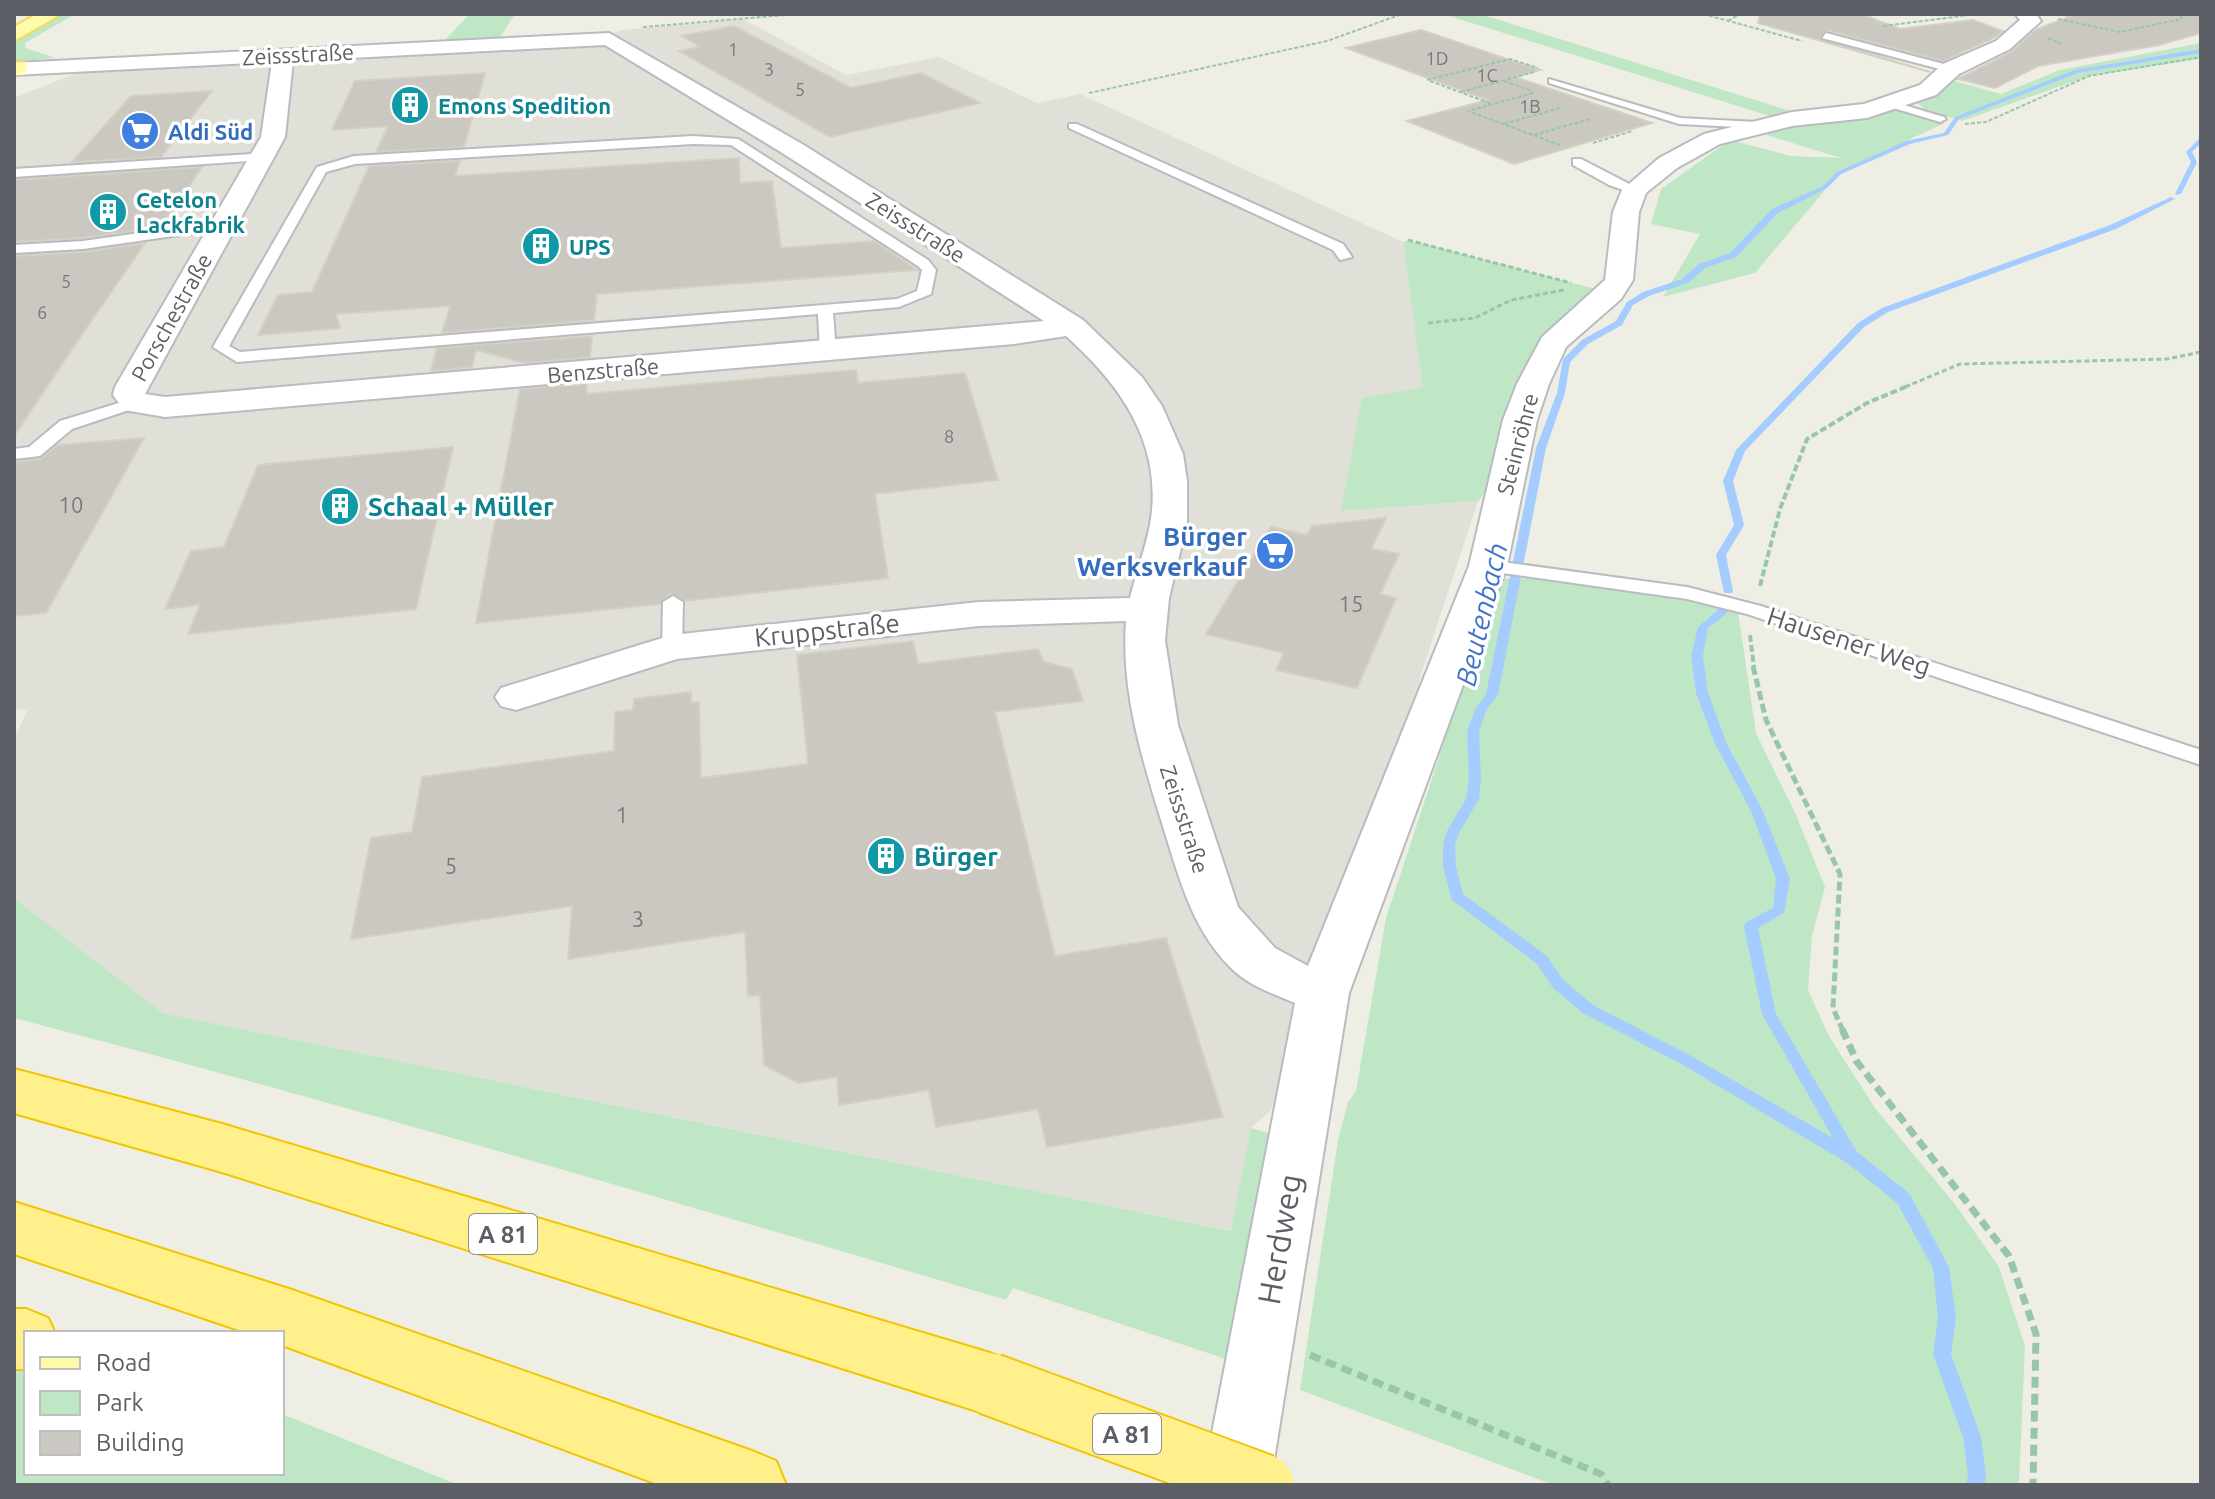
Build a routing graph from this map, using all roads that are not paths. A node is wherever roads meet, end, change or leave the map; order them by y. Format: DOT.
graph roads {
  1 [pos="51,14"];
  2 [pos="2025,14"];
  3 [pos="14,35"];
  4 [pos="1826,36"];
  5 [pos="285,55"];
  6 [pos="1948,71"];
  7 [pos="26,72"];
  8 [pos="1553,81"];
  9 [pos="1894,105"];
  10 [pos="1940,119"];
  11 [pos="1757,125"];
  12 [pos="1073,126"];
  13 [pos="1574,155"];
  14 [pos="263,156"];
  15 [pos="14,173"];
  16 [pos="1635,190"];
  17 [pos="224,225"];
  18 [pos="14,249"];
  19 [pos="1345,257"];
  20 [pos="825,309"];
  21 [pos="1072,326"];
  22 [pos="828,351"];
  23 [pos="135,403"];
  24 [pos="14,454"];
  25 [pos="1497,567"];
  26 [pos="673,602"];
  27 [pos="1147,609"];
  28 [pos="672,647"];
  29 [pos="516,697"];
  30 [pos="2201,758"];
  31 [pos="1323,993"];
  32 [pos="14,1091"];
  33 [pos="14,1228"];
  34 [pos="267,1326"];
  35 [pos="284,1332"];
  36 [pos="752,1485"];
  37 [pos="1236,1485"];
  38 [pos="1263,1485"];
  1 -- 3 [label="main road"];
  2 -- 6 [label="street"];
  4 -- 6 [label="lane"];
  5 -- 7 [label="street, Zeissstraße"];
  5 -- 14 [label="street, Porschestraße"];
  5 -- 21 [label="street, Zeissstraße"];
  6 -- 9 [label="street"];
  8 -- 11 [label="lane"];
  9 -- 10 [label="lane"];
  9 -- 11 [label="street"];
  11 -- 16 [label="street"];
  12 -- 19 [label="lane"];
  13 -- 16 [label="lane"];
  14 -- 15 [label="lane"];
  14 -- 17 [label="street, Porschestraße"];
  16 -- 25 [label="street, Steinröhre"];
  17 -- 18 [label="lane"];
  17 -- 23 [label="street, Porschestraße"];
  20 -- 20 [label="lane"];
  20 -- 22 [label="lane"];
  21 -- 22 [label="street, Benzstraße"];
  21 -- 27 [label="street, Zeissstraße"];
  22 -- 23 [label="street, Benzstraße"];
  23 -- 24 [label="lane"];
  25 -- 30 [label="lane, Hausener Weg"];
  25 -- 31 [label="street, Steinröhre"];
  26 -- 28 [label="lane"];
  27 -- 28 [label="street, Kruppstraße"];
  27 -- 31 [label="street, Zeissstraße"];
  28 -- 29 [label="street, Kruppstraße"];
  31 -- 37 [label="street, Herdweg"];
  32 -- 38 [label="highway, A 81, bridge"];
  33 -- 34 [label="highway"];
  35 -- 36 [label="highway"];
}
